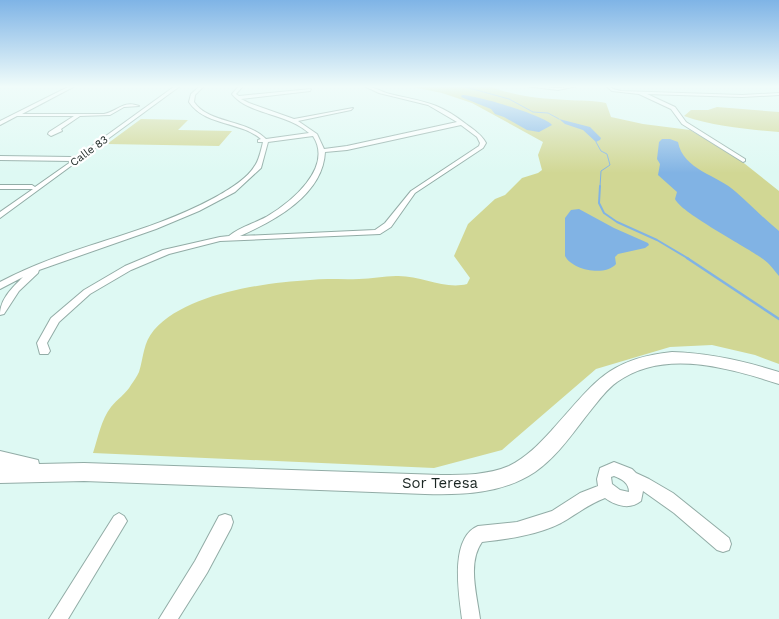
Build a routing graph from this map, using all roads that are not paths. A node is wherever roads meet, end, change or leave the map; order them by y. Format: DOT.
graph roads {
  1 [pos="15,115"];
  2 [pos="72,115"];
  3 [pos="79,115"];
  4 [pos="106,115"];
  5 [pos="138,115"];
  6 [pos="208,115"];
  7 [pos="279,115"];
  8 [pos="321,115"];
  9 [pos="447,115"];
  10 [pos="678,115"];
  11 [pos="295,120"];
  12 [pos="0,123"];
  13 [pos="461,123"];
  14 [pos="57,129"];
  15 [pos="313,134"];
  16 [pos="262,142"];
  17 [pos="322,151"];
  18 [pos="0,158"];
  19 [pos="71,158"];
  20 [pos="743,160"];
  21 [pos="0,187"];
  22 [pos="32,187"];
  23 [pos="0,216"];
  24 [pos="261,223"];
  25 [pos="271,236"];
  26 [pos="220,239"];
  27 [pos="56,260"];
  28 [pos="0,286"];
  29 [pos="1,309"];
  30 [pos="44,351"];
  31 [pos="779,378"];
  32 [pos="0,460"];
  33 [pos="84,472"];
  34 [pos="0,474"];
  35 [pos="632,479"];
  36 [pos="607,490"];
  37 [pos="119,521"];
  38 [pos="225,522"];
  39 [pos="724,544"];
  40 [pos="58,619"];
  41 [pos="168,619"];
  42 [pos="470,619"];
  1 -- 12 [label="street"];
  2 -- 3 [label="street"];
  3 -- 4 [label="street"];
  3 -- 14 [label="street"];
  5 -- 23 [label="street, Calle 83"];
  6 -- 16 [label="street"];
  7 -- 11 [label="street"];
  8 -- 11 [label="street"];
  9 -- 13 [label="street"];
  10 -- 20 [label="street"];
  11 -- 15 [label="street"];
  13 -- 17 [label="street"];
  13 -- 25 [label="street"];
  15 -- 16 [label="street"];
  15 -- 17 [label="street"];
  16 -- 27 [label="street"];
  17 -- 24 [label="street"];
  18 -- 19 [label="street"];
  21 -- 22 [label="street"];
  24 -- 25 [label="street"];
  24 -- 26 [label="street"];
  25 -- 26 [label="street"];
  26 -- 30 [label="street"];
  27 -- 28 [label="street"];
  27 -- 29 [label="street"];
  31 -- 33 [label="street, Sor Teresa"];
  32 -- 33 [label="street, Sor Teresa"];
  33 -- 34 [label="street, Sor Teresa"];
  35 -- 36 [label="street"];
  35 -- 36 [label="street"];
  35 -- 39 [label="street"];
  36 -- 42 [label="street"];
  37 -- 40 [label="street"];
  38 -- 41 [label="street"];
}
